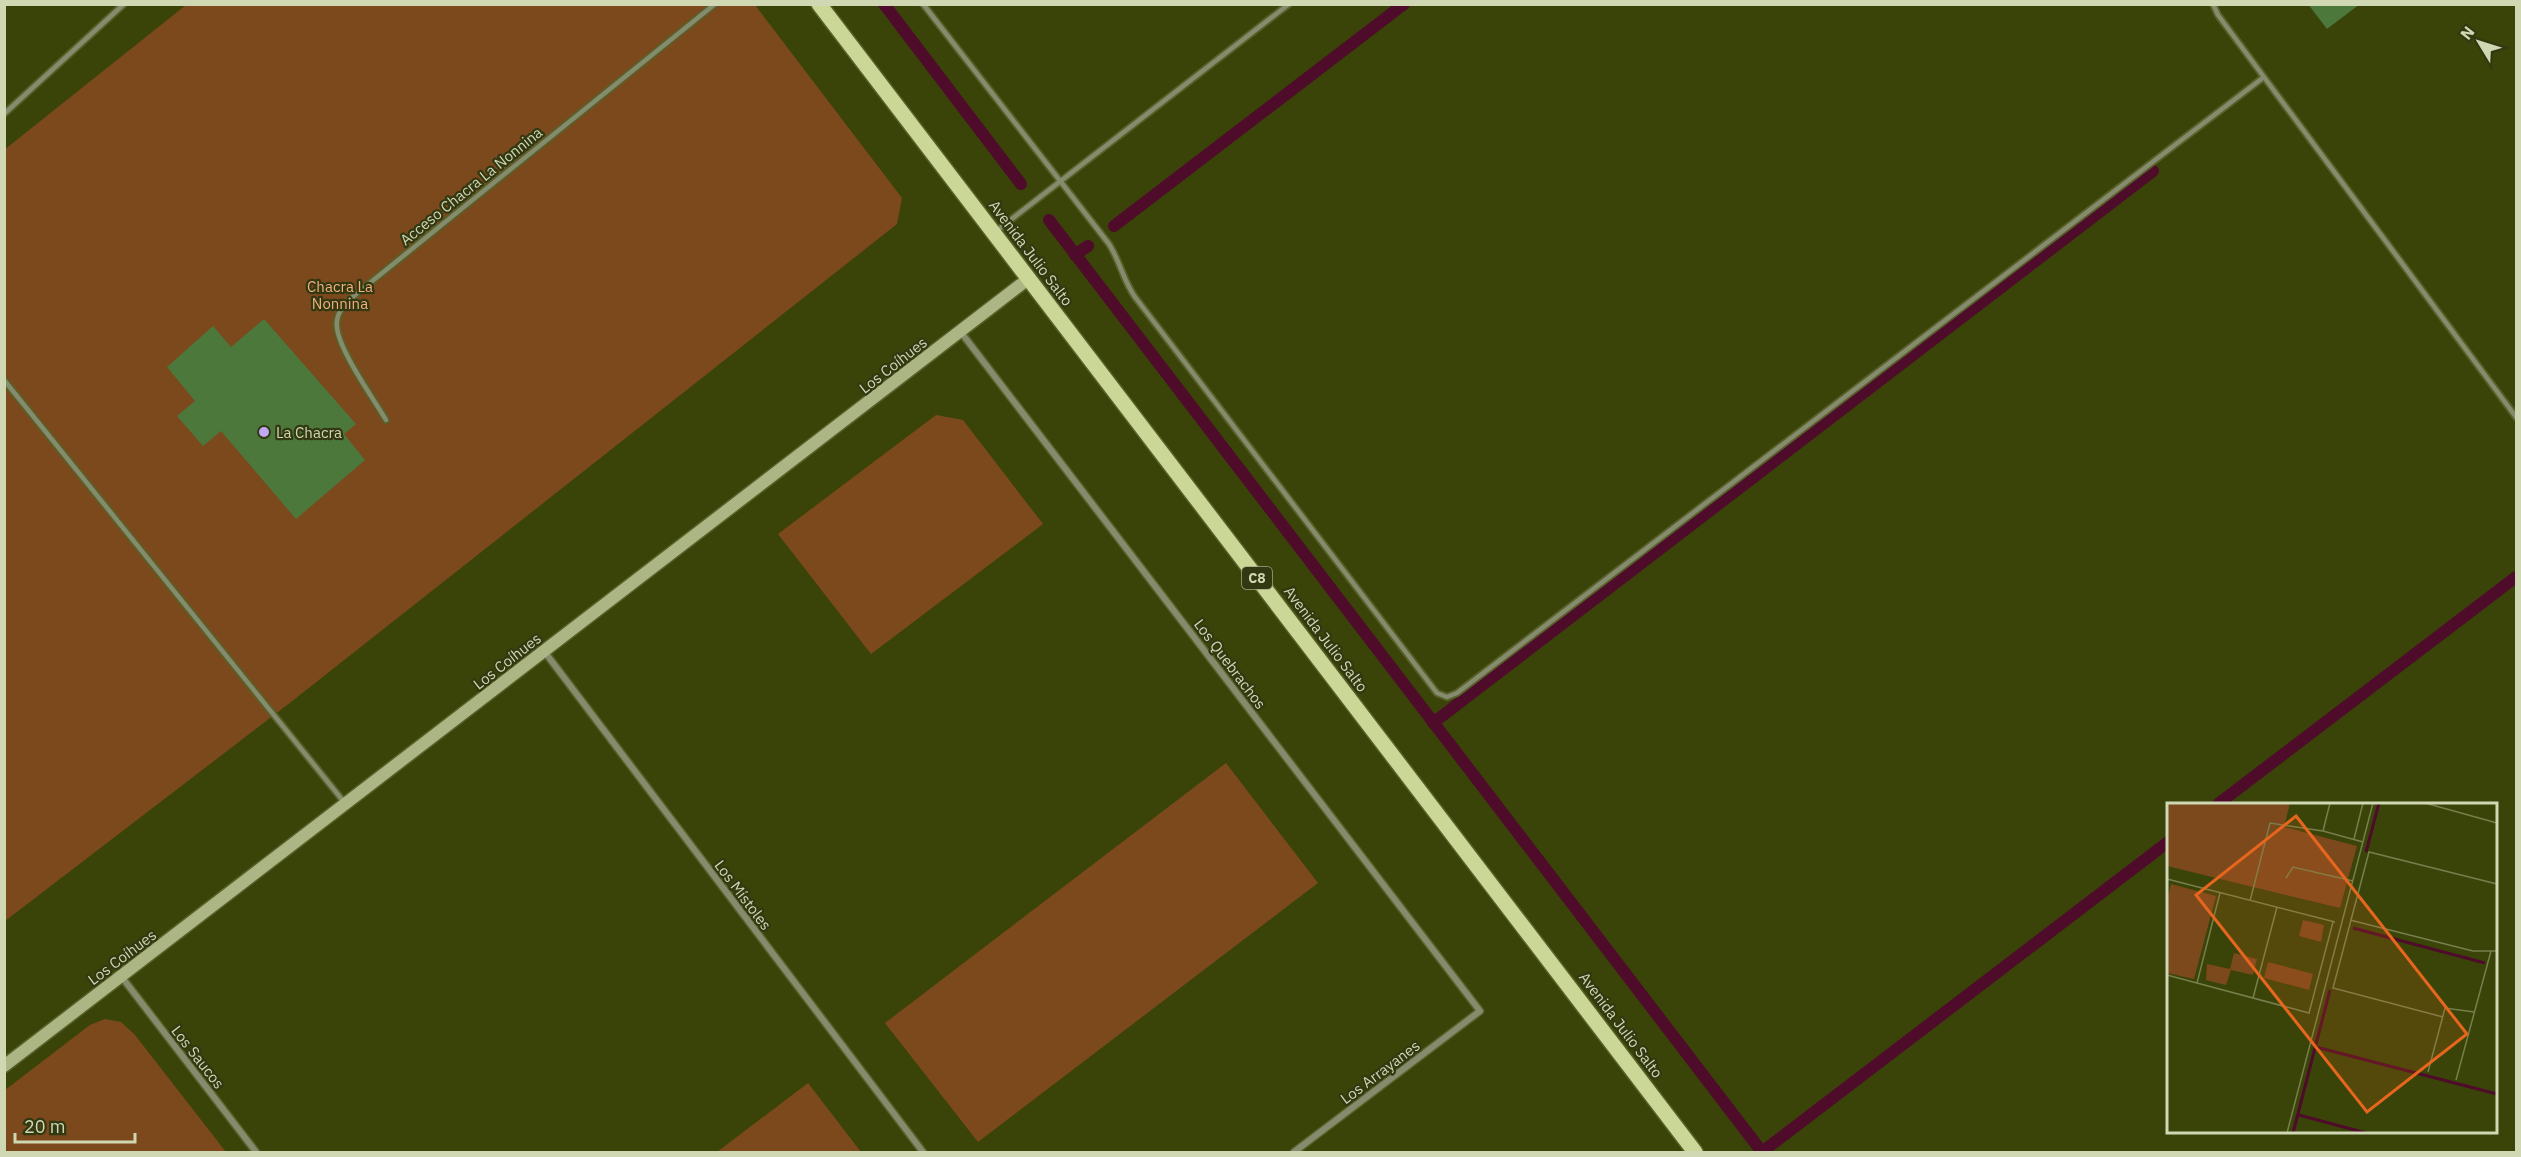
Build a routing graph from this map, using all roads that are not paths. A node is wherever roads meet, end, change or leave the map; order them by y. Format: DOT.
graph roads {
  1 [pos="124,4"];
  2 [pos="715,4"];
  3 [pos="819,4"];
  4 [pos="923,4"];
  5 [pos="1288,4"];
  6 [pos="2213,4"];
  7 [pos="2264,77"];
  8 [pos="4,114"];
  9 [pos="1060,181"];
  10 [pos="993,233"];
  11 [pos="1028,279"];
  12 [pos="960,332"];
  13 [pos="4,380"];
  14 [pos="2517,417"];
  15 [pos="386,420"];
  16 [pos="544,651"];
  17 [pos="345,804"];
  18 [pos="121,976"];
  19 [pos="1480,1011"];
  20 [pos="4,1066"];
  21 [pos="256,1152"];
  22 [pos="923,1152"];
  23 [pos="1294,1152"];
  24 [pos="1695,1152"];
  1 -- 8 [label="lane"];
  2 -- 15 [label="lane, Acceso Chacra La Nonnina"];
  3 -- 10 [label="main road, Avenida Julio Salto / C8"];
  4 -- 9 [label="lane"];
  5 -- 9 [label="lane"];
  6 -- 7 [label="lane"];
  7 -- 9 [label="lane"];
  7 -- 14 [label="lane"];
  9 -- 10 [label="lane"];
  10 -- 11 [label="main road, Avenida Julio Salto / C8"];
  11 -- 12 [label="street, Los Coíhues"];
  11 -- 24 [label="main road, Avenida Julio Salto / C8"];
  12 -- 16 [label="street, Los Coíhues"];
  12 -- 19 [label="street, Los Quebrachos"];
  13 -- 17 [label="lane"];
  16 -- 17 [label="street, Los Coíhues"];
  16 -- 22 [label="street, Los Místoles"];
  17 -- 18 [label="street, Los Coíhues"];
  18 -- 20 [label="street, Los Coíhues"];
  18 -- 21 [label="street, Los Saucos"];
  19 -- 23 [label="street, Los Arrayanes"];
}
